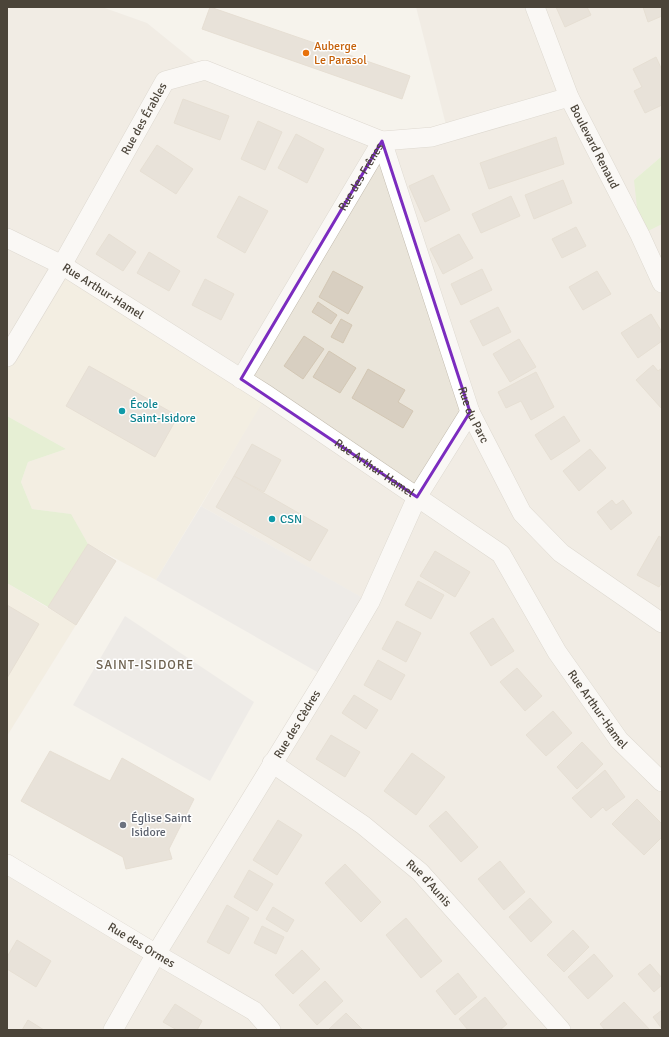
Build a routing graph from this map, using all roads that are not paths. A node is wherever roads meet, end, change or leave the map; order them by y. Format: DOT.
graph roads {
  1 [pos="534,7"];
  2 [pos="569,97"];
  3 [pos="382,141"];
  4 [pos="7,238"];
  5 [pos="62,265"];
  6 [pos="662,283"];
  7 [pos="7,357"];
  8 [pos="241,379"];
  9 [pos="470,412"];
  10 [pos="417,497"];
  11 [pos="662,623"];
  12 [pos="272,763"];
  13 [pos="662,782"];
  14 [pos="7,864"];
  15 [pos="156,954"];
  16 [pos="113,1030"];
  17 [pos="271,1030"];
  18 [pos="561,1030"];
  1 -- 2 [label="street, Boulevard Renaud"];
  2 -- 3 [label="street, Rue des Frênes"];
  2 -- 6 [label="street, Boulevard Renaud"];
  3 -- 5 [label="street, Rue des Érables"];
  3 -- 8 [label="street, Rue des Frênes"];
  3 -- 9 [label="street, Rue du Parc"];
  4 -- 5 [label="street, Rue Arthur-Hamel"];
  5 -- 7 [label="street, Rue des Érables"];
  5 -- 8 [label="street, Rue Arthur-Hamel"];
  8 -- 10 [label="street, Rue Arthur-Hamel"];
  9 -- 10 [label="street, Rue des Cèdres"];
  9 -- 11 [label="street, Rue du Parc"];
  10 -- 12 [label="street, Rue des Cèdres"];
  10 -- 13 [label="street, Rue Arthur-Hamel"];
  12 -- 15 [label="street, Rue des Cèdres"];
  12 -- 18 [label="street, Rue d'Aunis"];
  14 -- 15 [label="street, Rue des Ormes"];
  15 -- 16 [label="street, Rue des Cèdres"];
  15 -- 17 [label="street, Rue des Ormes"];
}
